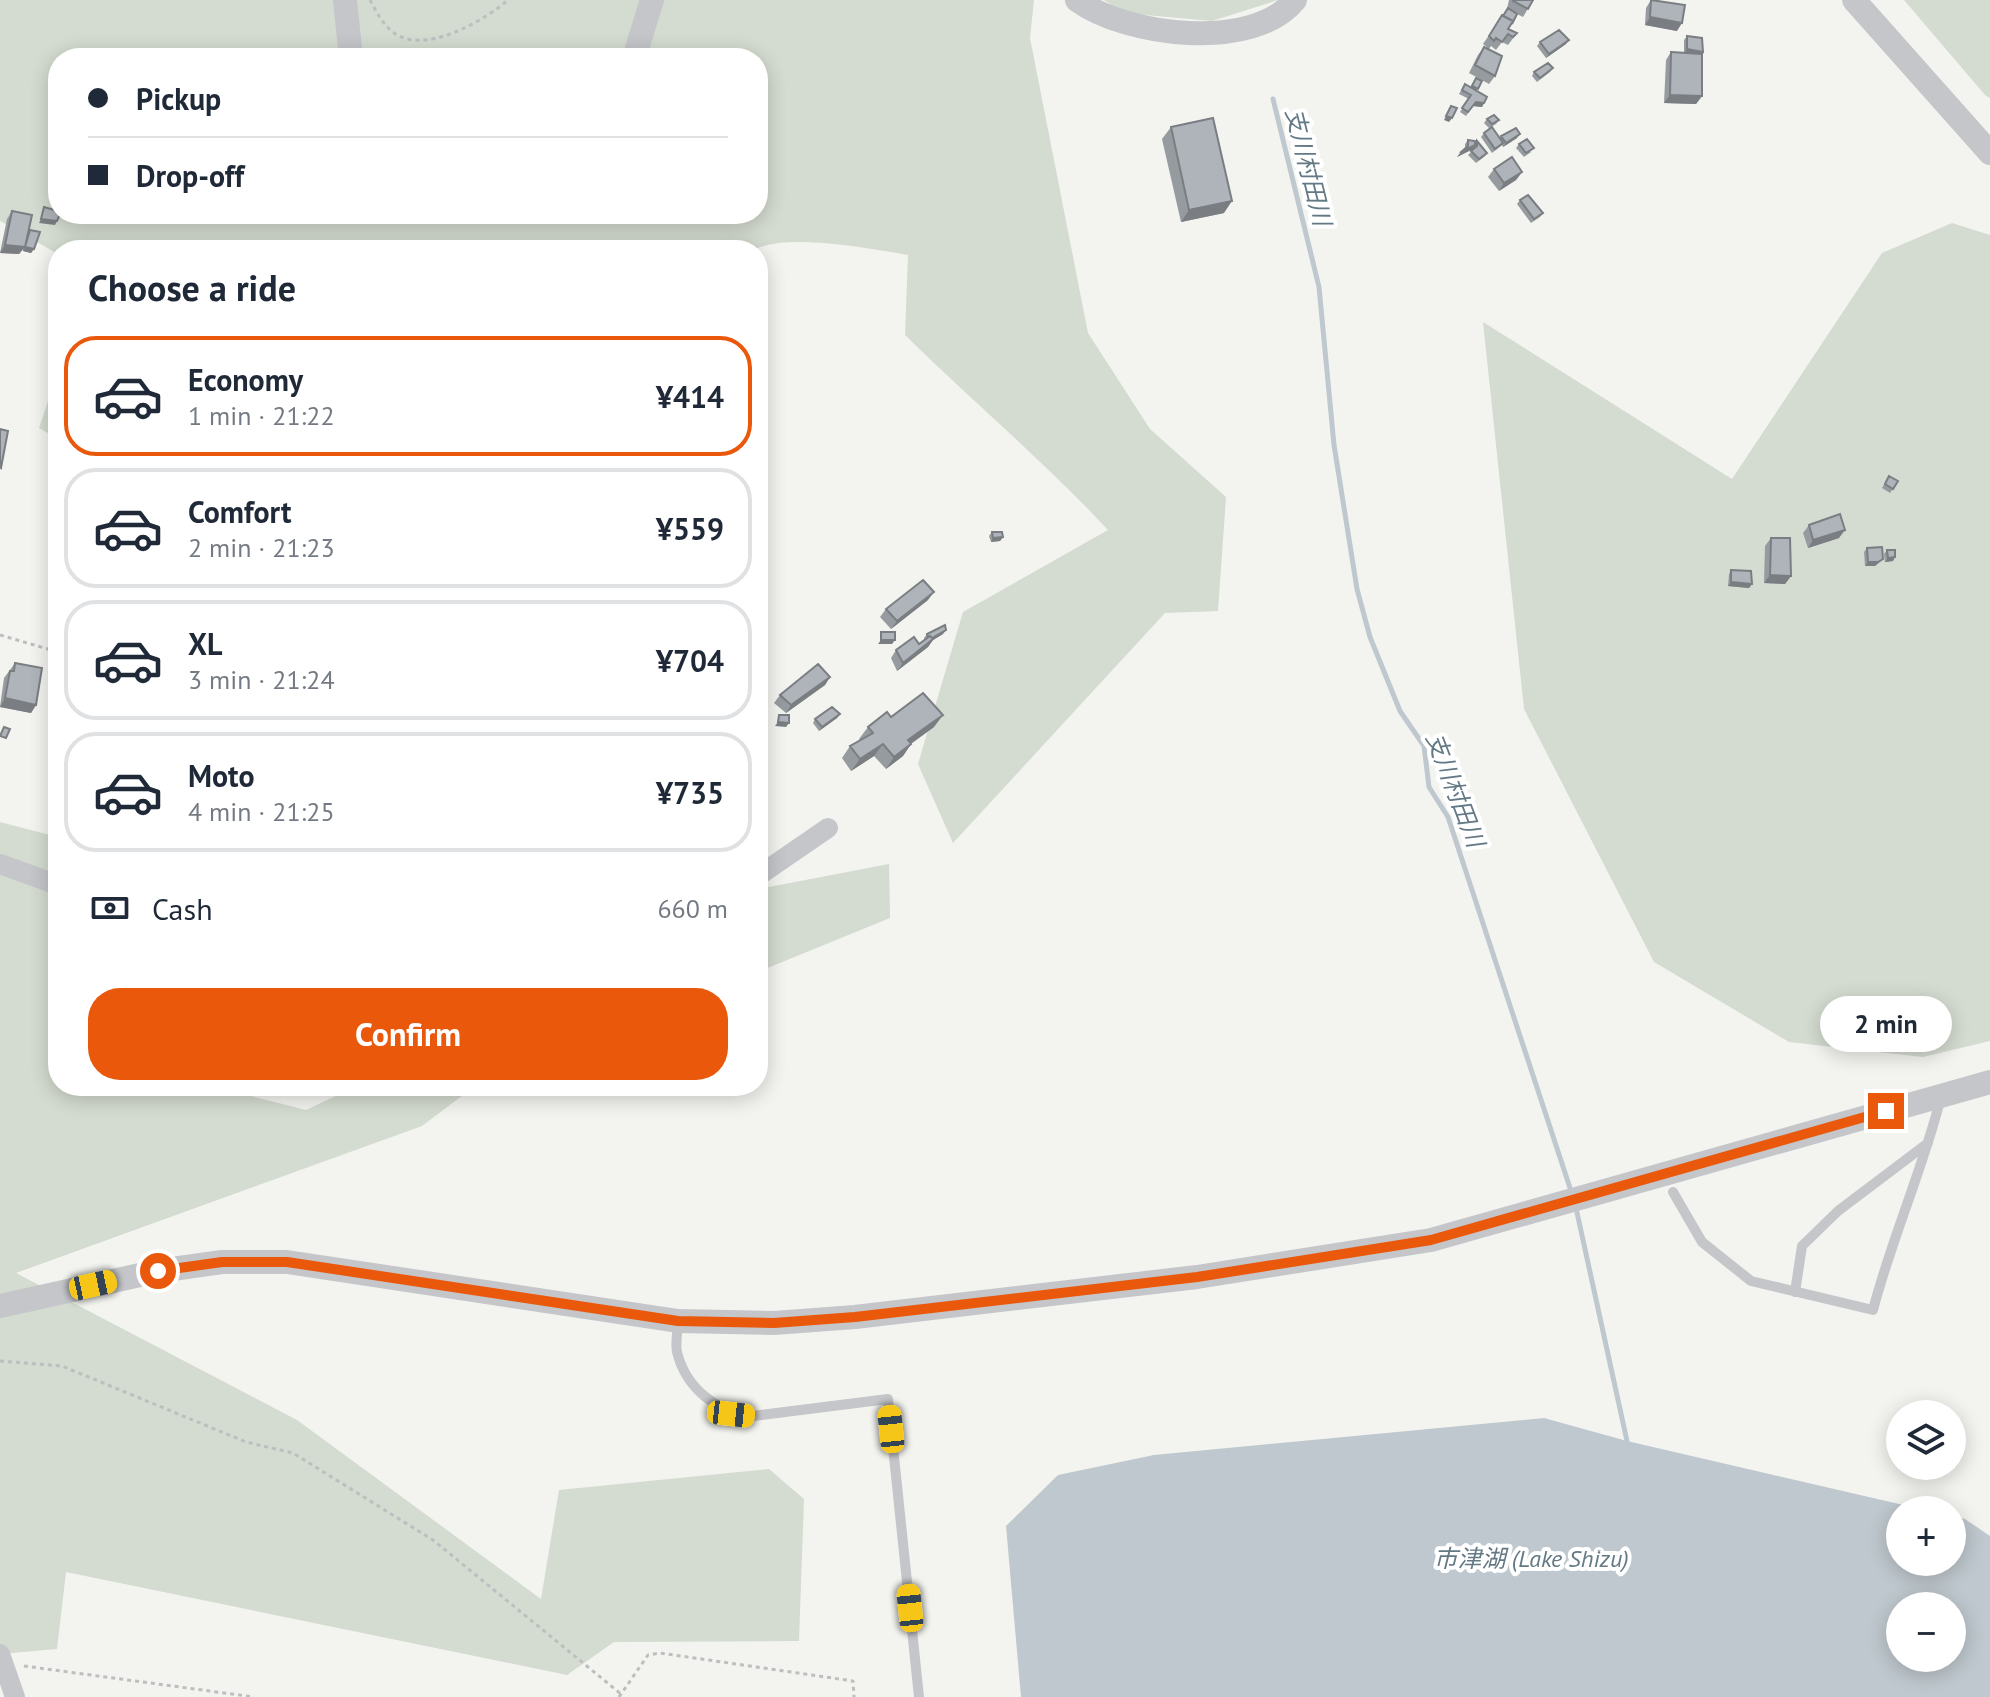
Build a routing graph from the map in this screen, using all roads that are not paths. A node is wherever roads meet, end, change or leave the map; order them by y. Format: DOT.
graph roads {
  1 [pos="345,0"];
  2 [pos="652,0"];
  3 [pos="1077,0"];
  4 [pos="1295,0"];
  5 [pos="1854,0"];
  6 [pos="350,48"];
  7 [pos="637,48"];
  8 [pos="1990,153"];
  9 [pos="828,828"];
  10 [pos="0,864"];
  11 [pos="768,869"];
  12 [pos="48,881"];
  13 [pos="1990,1082"];
  14 [pos="1942,1095"];
  15 [pos="1930,1141"];
  16 [pos="1673,1192"];
  17 [pos="1795,1292"];
  18 [pos="0,1306"];
  19 [pos="678,1321"];
  20 [pos="2,1659"];
  21 [pos="15,1697"];
  22 [pos="919,1697"];
  1 -- 6 [label="street"];
  2 -- 7 [label="street"];
  3 -- 4 [label="street"];
  5 -- 8 [label="street"];
  9 -- 11 [label="street"];
  10 -- 12 [label="street"];
  13 -- 14 [label="street"];
  14 -- 15 [label="lane"];
  14 -- 19 [label="street"];
  15 -- 17 [label="lane"];
  15 -- 17 [label="lane"];
  16 -- 17 [label="lane"];
  18 -- 19 [label="street"];
  19 -- 22 [label="lane"];
  20 -- 21 [label="street"];
}
